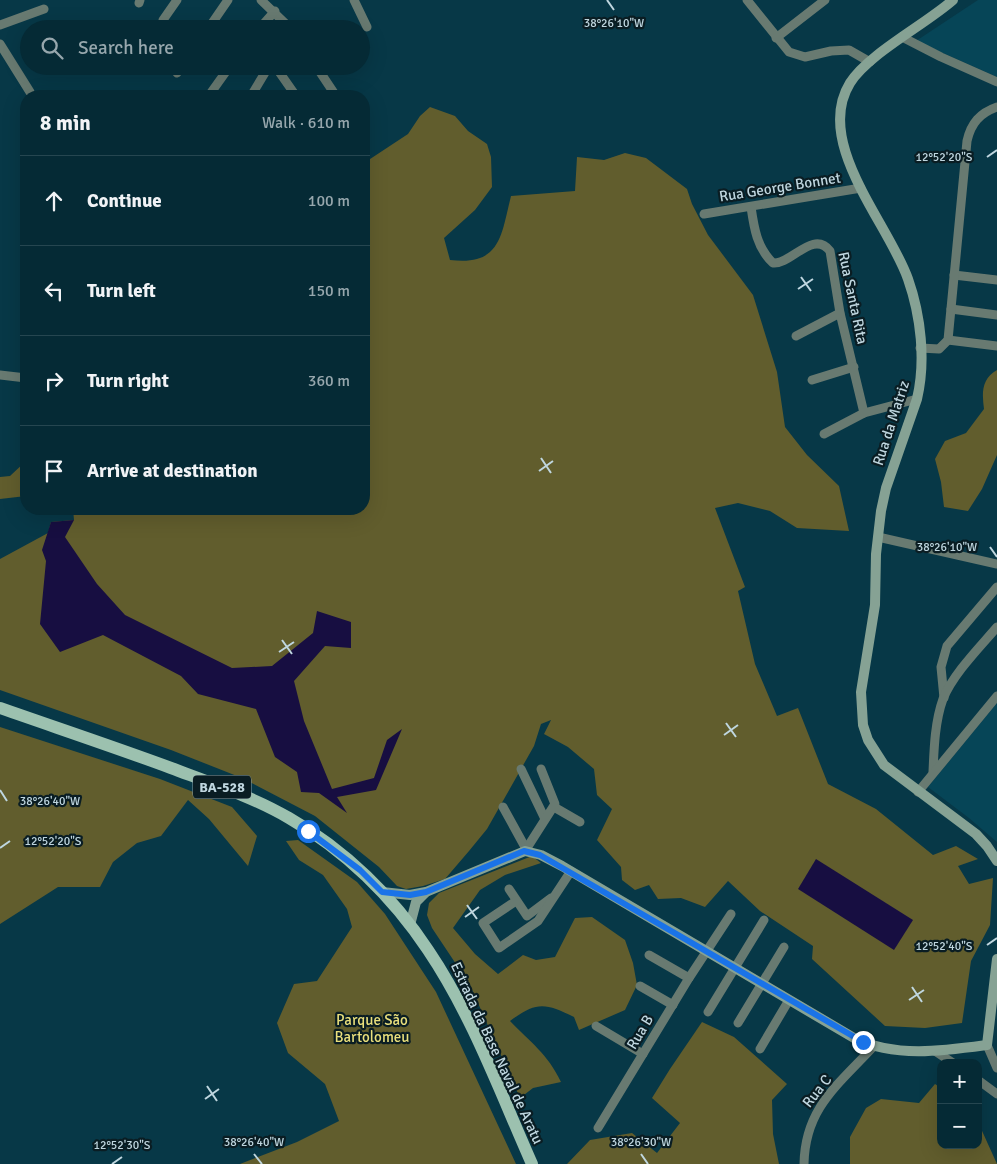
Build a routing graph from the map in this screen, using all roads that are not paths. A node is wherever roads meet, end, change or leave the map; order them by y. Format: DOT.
graph roads {
  1 [pos="177,0"];
  2 [pos="228,0"];
  3 [pos="261,0"];
  4 [pos="354,0"];
  5 [pos="746,0"];
  6 [pos="825,0"];
  7 [pos="953,0"];
  8 [pos="44,9"];
  9 [pos="275,11"];
  10 [pos="163,20"];
  11 [pos="214,20"];
  12 [pos="267,20"];
  13 [pos="283,20"];
  14 [pos="364,20"];
  15 [pos="0,25"];
  16 [pos="776,38"];
  17 [pos="904,38"];
  18 [pos="0,44"];
  19 [pos="870,62"];
  20 [pos="224,75"];
  21 [pos="263,75"];
  22 [pos="282,75"];
  23 [pos="322,75"];
  24 [pos="997,82"];
  25 [pos="29,90"];
  26 [pos="213,90"];
  27 [pos="254,90"];
  28 [pos="292,90"];
  29 [pos="332,90"];
  30 [pos="997,107"];
  31 [pos="861,188"];
  32 [pos="750,206"];
  33 [pos="704,214"];
  34 [pos="954,275"];
  35 [pos="997,280"];
  36 [pos="951,309"];
  37 [pos="840,314"];
  38 [pos="997,315"];
  39 [pos="796,336"];
  40 [pos="948,340"];
  41 [pos="997,346"];
  42 [pos="920,348"];
  43 [pos="854,366"];
  44 [pos="0,375"];
  45 [pos="20,377"];
  46 [pos="812,380"];
  47 [pos="917,399"];
  48 [pos="864,413"];
  49 [pos="824,434"];
  50 [pos="878,537"];
  51 [pos="997,564"];
  52 [pos="997,587"];
  53 [pos="997,627"];
  54 [pos="997,696"];
  55 [pos="944,698"];
  56 [pos="0,708"];
  57 [pos="521,769"];
  58 [pos="541,769"];
  59 [pos="933,772"];
  60 [pos="918,792"];
  61 [pos="503,807"];
  62 [pos="554,808"];
  63 [pos="545,819"];
  64 [pos="580,822"];
  65 [pos="525,849"];
  66 [pos="997,861"];
  67 [pos="571,872"];
  68 [pos="509,889"];
  69 [pos="382,892"];
  70 [pos="426,892"];
  71 [pos="555,896"];
  72 [pos="516,901"];
  73 [pos="731,914"];
  74 [pos="764,920"];
  75 [pos="410,925"];
  76 [pos="784,947"];
  77 [pos="706,950"];
  78 [pos="649,955"];
  79 [pos="997,959"];
  80 [pos="735,968"];
  81 [pos="689,978"];
  82 [pos="762,983"];
  83 [pos="640,986"];
  84 [pos="995,993"];
  85 [pos="789,1000"];
  86 [pos="673,1005"];
  87 [pos="708,1012"];
  88 [pos="738,1023"];
  89 [pos="596,1026"];
  90 [pos="987,1045"];
  91 [pos="874,1046"];
  92 [pos="760,1049"];
  93 [pos="935,1051"];
  94 [pos="643,1054"];
  95 [pos="947,1059"];
  96 [pos="997,1068"];
  97 [pos="982,1083"];
  98 [pos="997,1094"];
  99 [pos="598,1128"];
  100 [pos="532,1164"];
  101 [pos="804,1164"];
  1 -- 10 [label="street"];
  2 -- 11 [label="street"];
  3 -- 9 [label="street"];
  4 -- 14 [label="street"];
  5 -- 16 [label="street"];
  6 -- 16 [label="street"];
  7 -- 17 [label="street, Rua da Matriz"];
  8 -- 15 [label="street"];
  9 -- 12 [label="street"];
  9 -- 13 [label="street"];
  16 -- 19 [label="street"];
  17 -- 19 [label="street, Rua da Matriz"];
  17 -- 24 [label="street"];
  18 -- 25 [label="street"];
  19 -- 31 [label="street, Rua da Matriz"];
  20 -- 26 [label="street"];
  21 -- 27 [label="street"];
  22 -- 28 [label="street"];
  23 -- 29 [label="street"];
  30 -- 34 [label="street"];
  31 -- 32 [label="street, Rua George Bonnet"];
  31 -- 42 [label="street, Rua da Matriz"];
  32 -- 33 [label="street, Rua George Bonnet"];
  32 -- 37 [label="street, Rua Santa Rita"];
  34 -- 35 [label="street"];
  34 -- 36 [label="street"];
  36 -- 38 [label="street"];
  36 -- 40 [label="street"];
  37 -- 39 [label="street"];
  37 -- 43 [label="street, Rua Santa Rita"];
  40 -- 41 [label="street"];
  40 -- 42 [label="street"];
  42 -- 47 [label="street, Rua da Matriz"];
  43 -- 46 [label="street"];
  43 -- 48 [label="street, Rua Santa Rita"];
  44 -- 45 [label="street"];
  47 -- 48 [label="street"];
  47 -- 50 [label="street, Rua da Matriz"];
  48 -- 49 [label="street"];
  50 -- 51 [label="street"];
  50 -- 60 [label="street, Rua da Matriz"];
  52 -- 55 [label="street"];
  53 -- 55 [label="street"];
  54 -- 59 [label="street"];
  55 -- 59 [label="street"];
  56 -- 69 [label="main road, Estrada da Base Naval de Aratu / BA-528"];
  57 -- 63 [label="street"];
  58 -- 62 [label="street"];
  59 -- 60 [label="street"];
  60 -- 66 [label="street, Rua da Matriz"];
  61 -- 65 [label="street"];
  62 -- 63 [label="street"];
  62 -- 64 [label="street"];
  63 -- 65 [label="street"];
  65 -- 67 [label="street"];
  65 -- 70 [label="street"];
  67 -- 71 [label="street"];
  67 -- 77 [label="street"];
  68 -- 72 [label="street"];
  69 -- 70 [label="street"];
  69 -- 75 [label="main road, Estrada da Base Naval de Aratu / BA-528"];
  70 -- 75 [label="street"];
  71 -- 72 [label="street"];
  71 -- 72 [label="street"];
  73 -- 77 [label="street, Rua B"];
  74 -- 80 [label="street"];
  75 -- 100 [label="main road, Estrada da Base Naval de Aratu / BA-528"];
  76 -- 82 [label="street"];
  77 -- 80 [label="street"];
  77 -- 81 [label="street, Rua B"];
  78 -- 81 [label="street"];
  79 -- 84 [label="street"];
  80 -- 82 [label="street"];
  80 -- 87 [label="street"];
  81 -- 86 [label="street, Rua B"];
  82 -- 85 [label="street"];
  82 -- 88 [label="street"];
  83 -- 86 [label="street"];
  84 -- 90 [label="street"];
  85 -- 91 [label="street"];
  85 -- 92 [label="street"];
  86 -- 94 [label="street, Rua B"];
  89 -- 94 [label="street"];
  90 -- 93 [label="street"];
  90 -- 96 [label="street"];
  91 -- 93 [label="street"];
  91 -- 101 [label="street, Rua C"];
  93 -- 95 [label="street"];
  94 -- 99 [label="street, Rua B"];
  97 -- 98 [label="street"];
}
